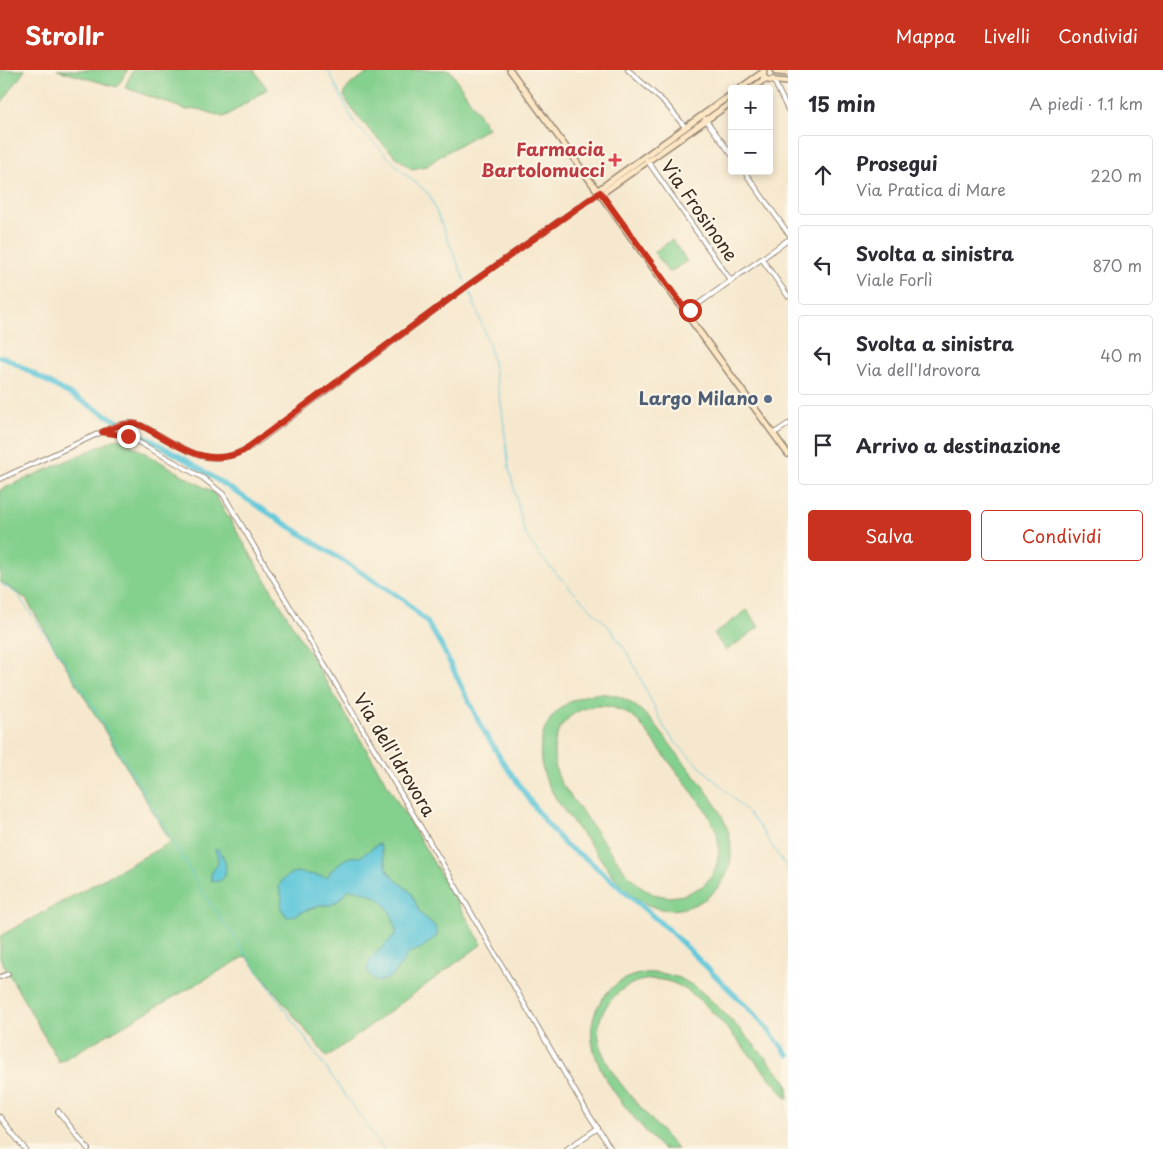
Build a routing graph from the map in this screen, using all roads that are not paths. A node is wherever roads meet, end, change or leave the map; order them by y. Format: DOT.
graph roads {
  1 [pos="510,70"];
  2 [pos="628,70"];
  3 [pos="763,71"];
  4 [pos="776,71"];
  5 [pos="788,73"];
  6 [pos="765,79"];
  7 [pos="773,79"];
  8 [pos="788,82"];
  9 [pos="744,85"];
  10 [pos="757,85"];
  11 [pos="728,97"];
  12 [pos="728,105"];
  13 [pos="788,110"];
  14 [pos="702,115"];
  15 [pos="707,120"];
  16 [pos="685,127"];
  17 [pos="728,149"];
  18 [pos="645,156"];
  19 [pos="648,162"];
  20 [pos="747,175"];
  21 [pos="600,192"];
  22 [pos="788,233"];
  23 [pos="788,240"];
  24 [pos="762,259"];
  25 [pos="731,281"];
  26 [pos="788,296"];
  27 [pos="687,312"];
  28 [pos="788,424"];
  29 [pos="102,432"];
  30 [pos="773,434"];
  31 [pos="788,454"];
  32 [pos="0,479"];
  33 [pos="8,974"];
  34 [pos="0,977"];
  35 [pos="58,1111"];
  36 [pos="0,1117"];
  37 [pos="598,1128"];
  38 [pos="25,1149"];
  39 [pos="88,1149"];
  40 [pos="567,1149"];
  41 [pos="611,1149"];
  1 -- 21 [label="street"];
  2 -- 16 [label="street"];
  3 -- 6 [label="street"];
  3 -- 9 [label="street"];
  4 -- 5 [label="street"];
  4 -- 7 [label="street"];
  6 -- 7 [label="street"];
  6 -- 10 [label="street"];
  7 -- 8 [label="street"];
  7 -- 13 [label="street"];
  11 -- 14 [label="street"];
  12 -- 15 [label="street"];
  14 -- 15 [label="street"];
  14 -- 16 [label="street"];
  15 -- 17 [label="street"];
  15 -- 19 [label="street"];
  16 -- 18 [label="street"];
  18 -- 19 [label="street, Via Frosinone"];
  18 -- 21 [label="street"];
  19 -- 21 [label="street"];
  19 -- 25 [label="street, Via Frosinone"];
  20 -- 22 [label="street"];
  21 -- 27 [label="street"];
  21 -- 29 [label="street"];
  23 -- 24 [label="street"];
  24 -- 25 [label="street"];
  24 -- 26 [label="street"];
  25 -- 27 [label="street"];
  27 -- 30 [label="street"];
  28 -- 30 [label="street"];
  29 -- 32 [label="street"];
  29 -- 37 [label="street, Via dell'Idrovora"];
  30 -- 31 [label="street"];
  33 -- 34 [label="street"];
  35 -- 39 [label="street"];
  36 -- 38 [label="street"];
  37 -- 40 [label="street"];
  37 -- 41 [label="street, Via dell'Idrovora"];
}
